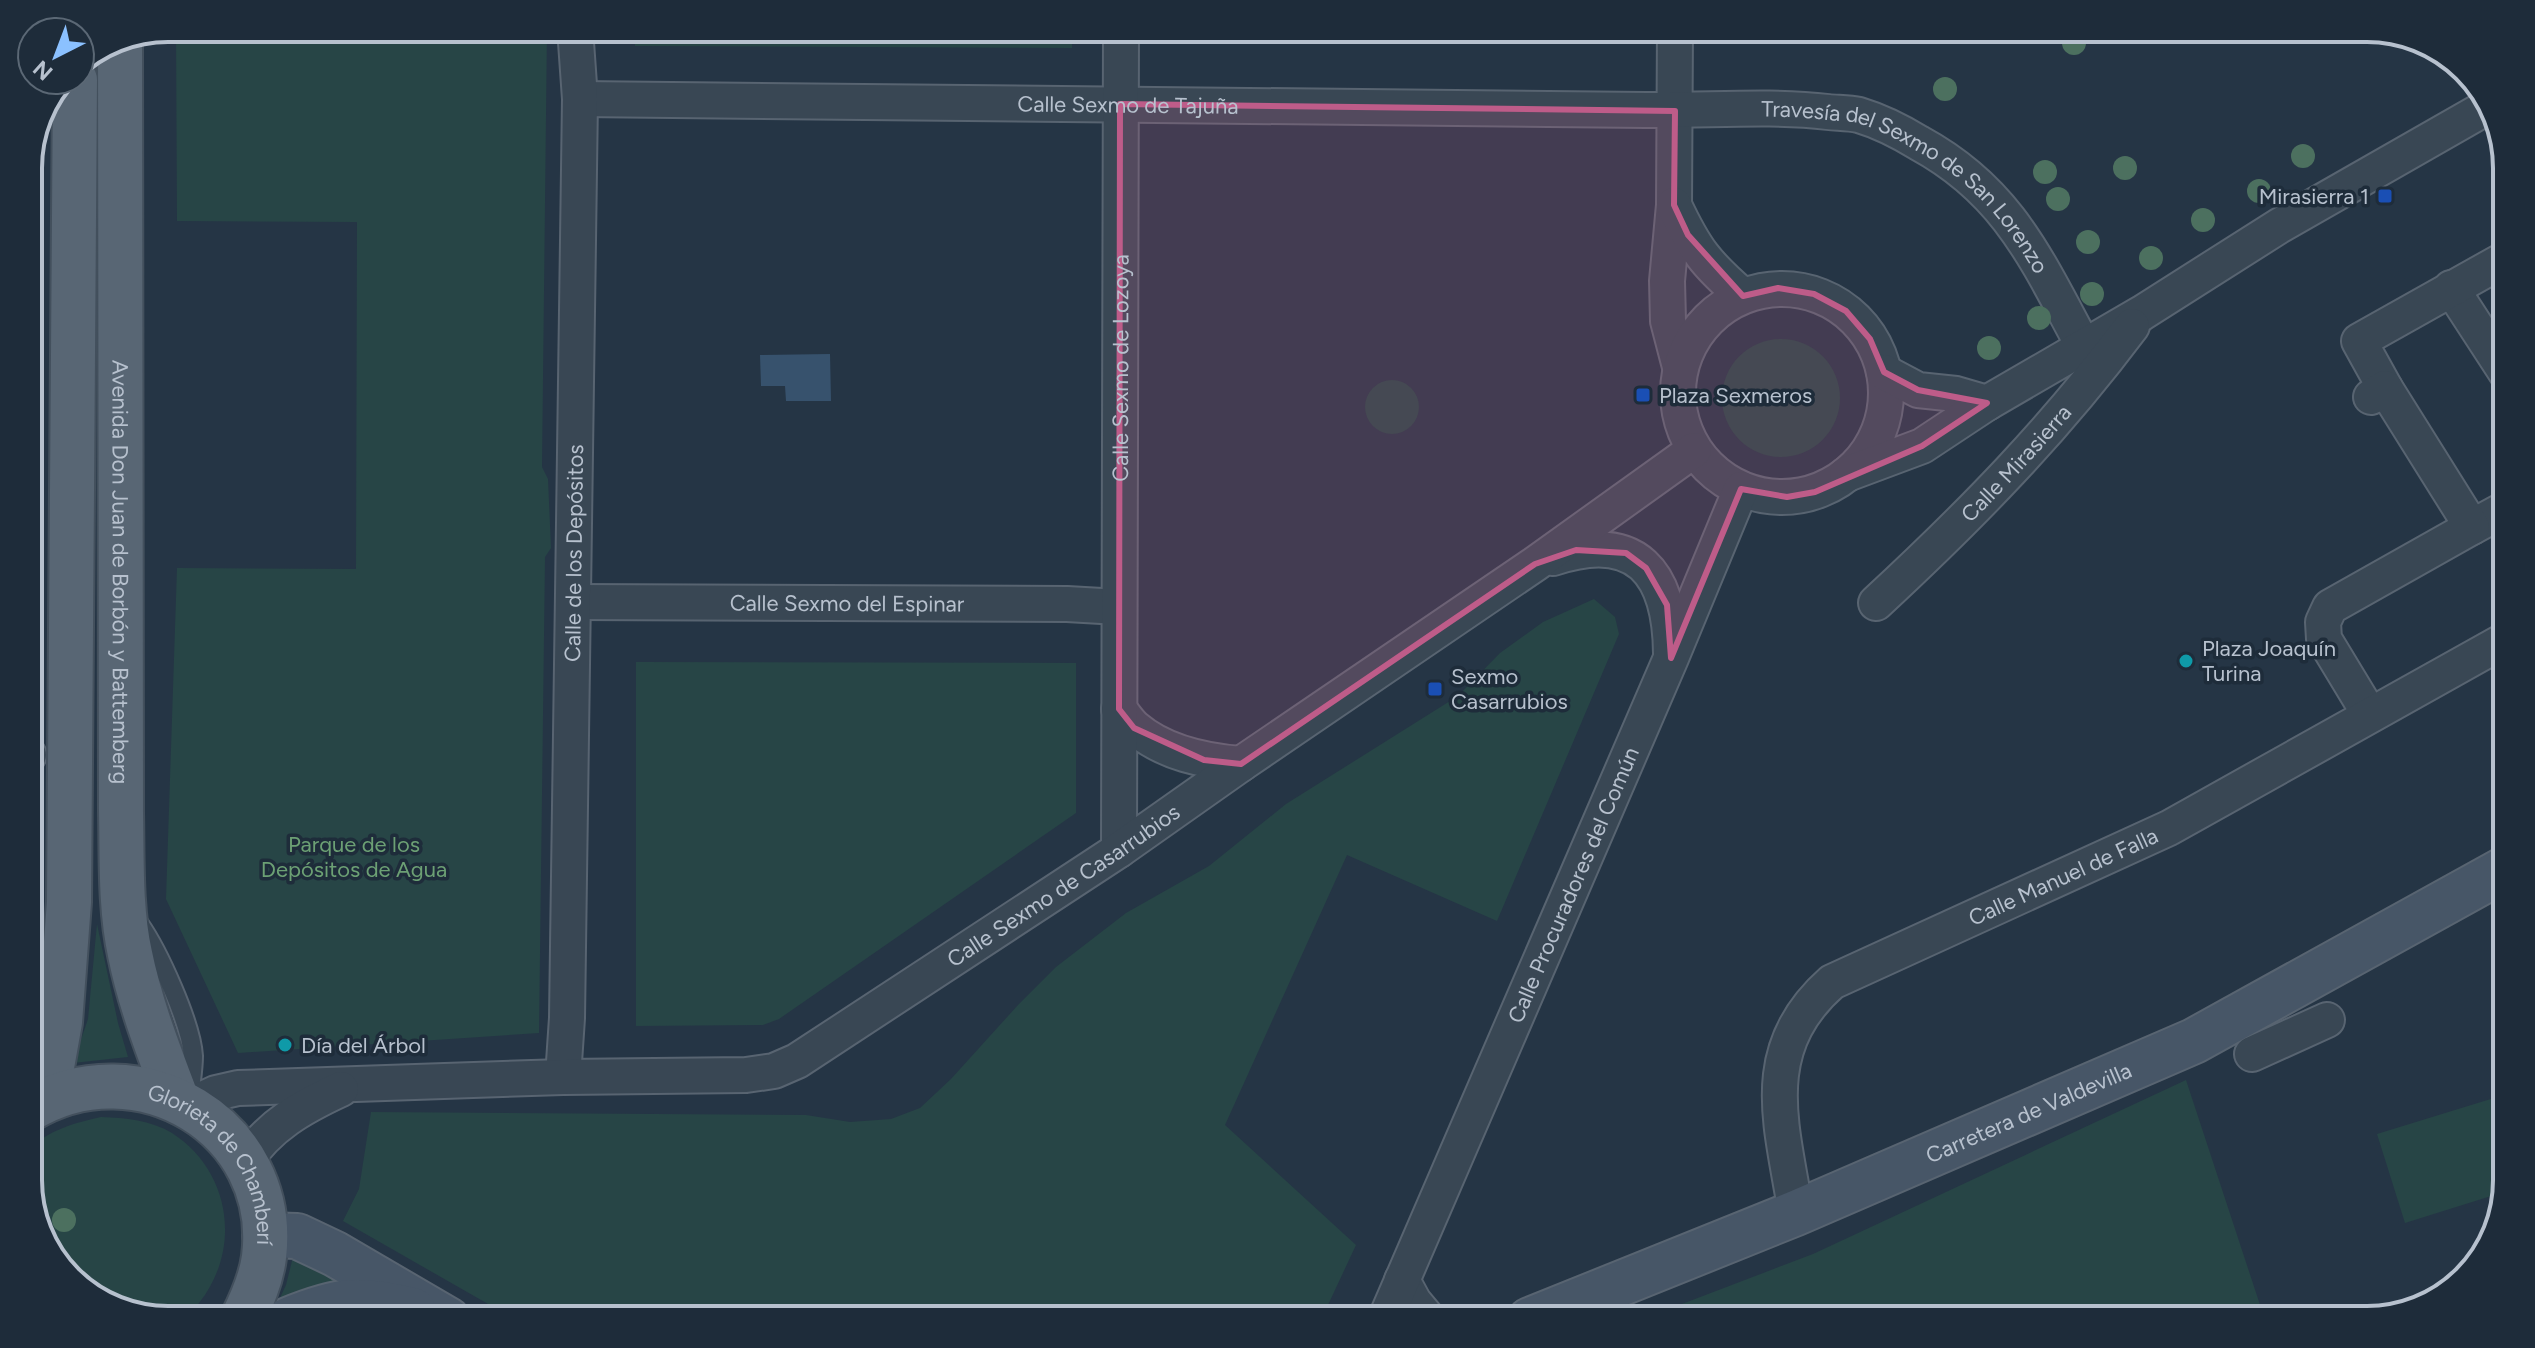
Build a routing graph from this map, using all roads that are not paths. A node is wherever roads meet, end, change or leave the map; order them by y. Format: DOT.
graph roads {
  1 [pos="576,42"];
  2 [pos="1121,42"];
  3 [pos="1675,42"];
  4 [pos="120,52"];
  5 [pos="75,96"];
  6 [pos="580,99"];
  7 [pos="1120,104"];
  8 [pos="1675,111"];
  9 [pos="2480,113"];
  10 [pos="1674,205"];
  11 [pos="2493,266"];
  12 [pos="2451,288"];
  13 [pos="1743,296"];
  14 [pos="2142,313"];
  15 [pos="2084,347"];
  16 [pos="2493,352"];
  17 [pos="1680,367"];
  18 [pos="1884,372"];
  19 [pos="1987,403"];
  20 [pos="1694,450"];
  21 [pos="1847,474"];
  22 [pos="1741,489"];
  23 [pos="2493,516"];
  24 [pos="2472,527"];
  25 [pos="1535,564"];
  26 [pos="573,602"];
  27 [pos="1876,603"];
  28 [pos="1119,607"];
  29 [pos="2493,647"];
  30 [pos="1671,658"];
  31 [pos="1119,709"];
  32 [pos="2370,715"];
  33 [pos="1241,764"];
  34 [pos="1119,850"];
  35 [pos="2493,876"];
  36 [pos="64,966"];
  37 [pos="42,983"];
  38 [pos="2327,1020"];
  39 [pos="2252,1054"];
  40 [pos="42,1075"];
  41 [pos="563,1077"];
  42 [pos="352,1084"];
  43 [pos="42,1096"];
  44 [pos="182,1103"];
  45 [pos="245,1162"];
  46 [pos="1796,1213"];
  47 [pos="265,1235"];
  48 [pos="1402,1280"];
  49 [pos="248,1306"];
  50 [pos="325,1306"];
  51 [pos="396,1306"];
  52 [pos="425,1306"];
  53 [pos="1391,1306"];
  54 [pos="1417,1306"];
  55 [pos="1565,1306"];
  1 -- 6 [label="street, Calle de los Depósitos"];
  2 -- 7 [label="street, Calle Sexmo de Lozoya"];
  3 -- 8 [label="street"];
  4 -- 44 [label="main road, Avenida Don Juan de Borbón y Battemberg"];
  5 -- 36 [label="main road"];
  6 -- 7 [label="street, Calle Sexmo de Tajuña"];
  6 -- 26 [label="street, Calle de los Depósitos"];
  7 -- 8 [label="street, Calle Sexmo de Tajuña"];
  7 -- 28 [label="street, Calle Sexmo de Lozoya"];
  8 -- 10 [label="street"];
  8 -- 15 [label="street, Travesía del Sexmo de San Lorenzo"];
  9 -- 14 [label="street, Calle Mirasierra"];
  10 -- 13 [label="street"];
  10 -- 17 [label="street"];
  11 -- 12 [label="street"];
  12 -- 16 [label="street"];
  12 -- 24 [label="street"];
  13 -- 17 [label="street"];
  13 -- 18 [label="street"];
  14 -- 15 [label="street, Calle Mirasierra"];
  14 -- 27 [label="street, Calle Mirasierra"];
  15 -- 19 [label="street, Calle Mirasierra"];
  17 -- 20 [label="street"];
  18 -- 19 [label="street"];
  18 -- 21 [label="street"];
  19 -- 21 [label="street, Calle Mirasierra"];
  20 -- 22 [label="street"];
  20 -- 25 [label="street, Calle Sexmo de Casarrubios"];
  21 -- 22 [label="street"];
  22 -- 30 [label="street, Calle Procuradores del Común"];
  23 -- 24 [label="street"];
  24 -- 32 [label="street"];
  25 -- 30 [label="street"];
  25 -- 33 [label="street, Calle Sexmo de Casarrubios"];
  26 -- 28 [label="street, Calle Sexmo del Espinar"];
  26 -- 41 [label="street, Calle de los Depósitos"];
  28 -- 31 [label="street, Calle Sexmo de Lozoya"];
  29 -- 32 [label="street, Calle Manuel de Falla"];
  30 -- 48 [label="street, Calle Procuradores del Común"];
  31 -- 33 [label="street"];
  31 -- 34 [label="street, Calle Sexmo de Lozoya"];
  32 -- 46 [label="street, Calle Manuel de Falla"];
  33 -- 34 [label="street, Calle Sexmo de Casarrubios"];
  34 -- 41 [label="street, Calle Sexmo de Casarrubios"];
  35 -- 46 [label="street, Carretera de Valdevilla"];
  36 -- 37 [label="main road"];
  36 -- 40 [label="main road"];
  38 -- 39 [label="street"];
  41 -- 42 [label="street, Calle Sexmo de Casarrubios"];
  42 -- 44 [label="street, Calle Sexmo de Casarrubios"];
  42 -- 45 [label="street, Calle Sexmo de Casarrubios"];
  43 -- 44 [label="main road, Glorieta de Chamberí"];
  44 -- 45 [label="main road, Glorieta de Chamberí"];
  45 -- 47 [label="main road, Glorieta de Chamberí"];
  46 -- 55 [label="street, Carretera de Valdevilla"];
  47 -- 49 [label="main road, Glorieta de Chamberí"];
  47 -- 52 [label="street"];
  48 -- 53 [label="street, Calle Procuradores del Común"];
  48 -- 54 [label="street"];
  50 -- 51 [label="street"];
}
